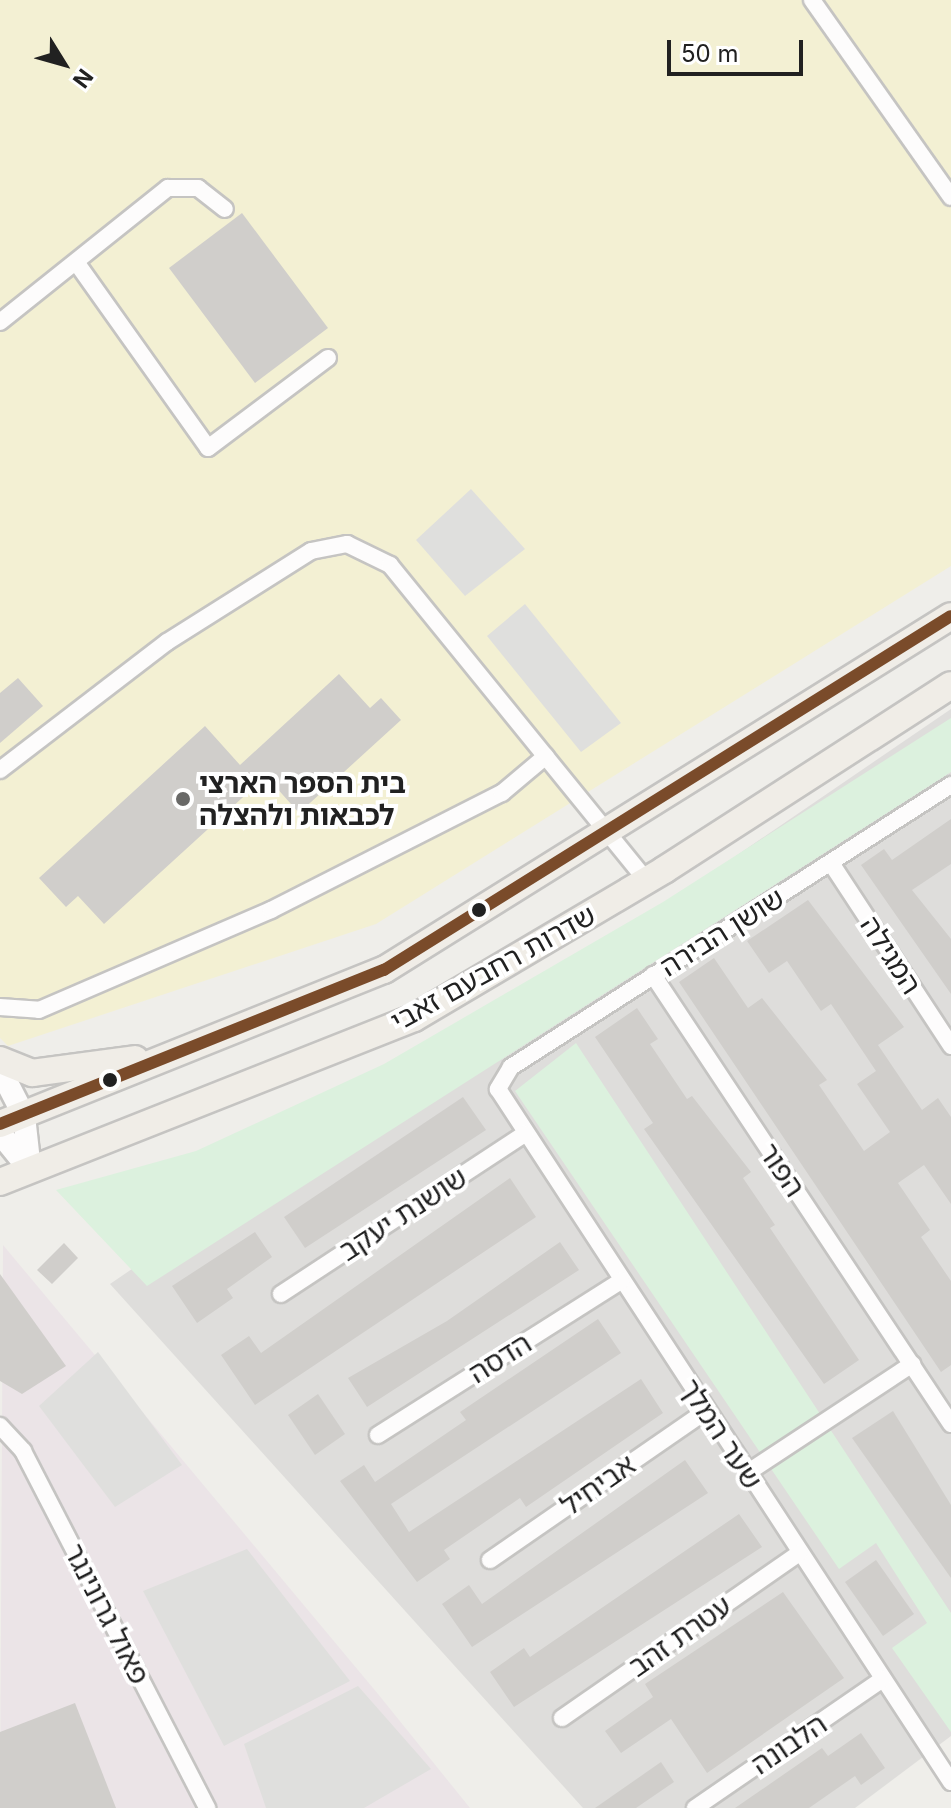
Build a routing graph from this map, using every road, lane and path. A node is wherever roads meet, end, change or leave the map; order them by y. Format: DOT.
graph roads {
  1 [pos="812,0"];
  2 [pos="951,197"];
  3 [pos="225,209"];
  4 [pos="76,262"];
  5 [pos="0,322"];
  6 [pos="328,358"];
  7 [pos="951,616"];
  8 [pos="951,685"];
  9 [pos="546,756"];
  10 [pos="0,770"];
  11 [pos="951,785"];
  12 [pos="610,832"];
  13 [pos="831,863"];
  14 [pos="646,880"];
  15 [pos="653,975"];
  16 [pos="0,1007"];
  17 [pos="949,1040"];
  18 [pos="182,1052"];
  19 [pos="0,1060"];
  20 [pos="0,1069"];
  21 [pos="498,1084"];
  22 [pos="12,1120"];
  23 [pos="0,1133"];
  24 [pos="525,1134"];
  25 [pos="30,1170"];
  26 [pos="0,1182"];
  27 [pos="621,1281"];
  28 [pos="281,1294"];
  29 [pos="912,1364"];
  30 [pos="706,1411"];
  31 [pos="951,1424"];
  32 [pos="0,1426"];
  33 [pos="378,1435"];
  34 [pos="747,1473"];
  35 [pos="799,1553"];
  36 [pos="490,1560"];
  37 [pos="883,1679"];
  38 [pos="562,1718"];
  39 [pos="951,1782"];
  40 [pos="207,1808"];
  41 [pos="695,1808"];
  1 -- 2 [label="street"];
  3 -- 4 [label="street"];
  4 -- 5 [label="street"];
  4 -- 6 [label="street"];
  7 -- 12 [label="main road, שדרות רחבעם זאבי"];
  8 -- 14 [label="main road, שדרות רחבעם זאבי"];
  9 -- 10 [label="street"];
  9 -- 12 [label="street"];
  9 -- 16 [label="street"];
  11 -- 13 [label="street, שושן הבירה"];
  12 -- 14 [label="street"];
  12 -- 18 [label="main road, שדרות רחבעם זאבי"];
  13 -- 15 [label="street, שושן הבירה"];
  13 -- 17 [label="street, המגילה"];
  14 -- 25 [label="main road, שדרות רחבעם זאבי"];
  15 -- 21 [label="street, שושן הבירה"];
  15 -- 29 [label="street, הפור"];
  18 -- 19 [label="main road"];
  18 -- 22 [label="main road, שדרות רחבעם זאבי"];
  20 -- 22 [label="street"];
  21 -- 24 [label="street, שער המלך"];
  22 -- 25 [label="street"];
  23 -- 25 [label="street"];
  24 -- 27 [label="street, שער המלך"];
  24 -- 28 [label="street, שושנת יעקב"];
  25 -- 26 [label="main road, שדרות רחבעם זאבי"];
  27 -- 30 [label="street, שער המלך"];
  27 -- 33 [label="street, הדסה"];
  29 -- 31 [label="street, הפור"];
  29 -- 34 [label="street"];
  30 -- 34 [label="street, שער המלך"];
  30 -- 36 [label="street, אביחיל"];
  32 -- 40 [label="street, פאול גרונינגר"];
  34 -- 35 [label="street, שער המלך"];
  35 -- 37 [label="street, שער המלך"];
  35 -- 38 [label="street, עטרת זהב"];
  37 -- 39 [label="street, שער המלך"];
  37 -- 41 [label="street, הלבונה"];
}
